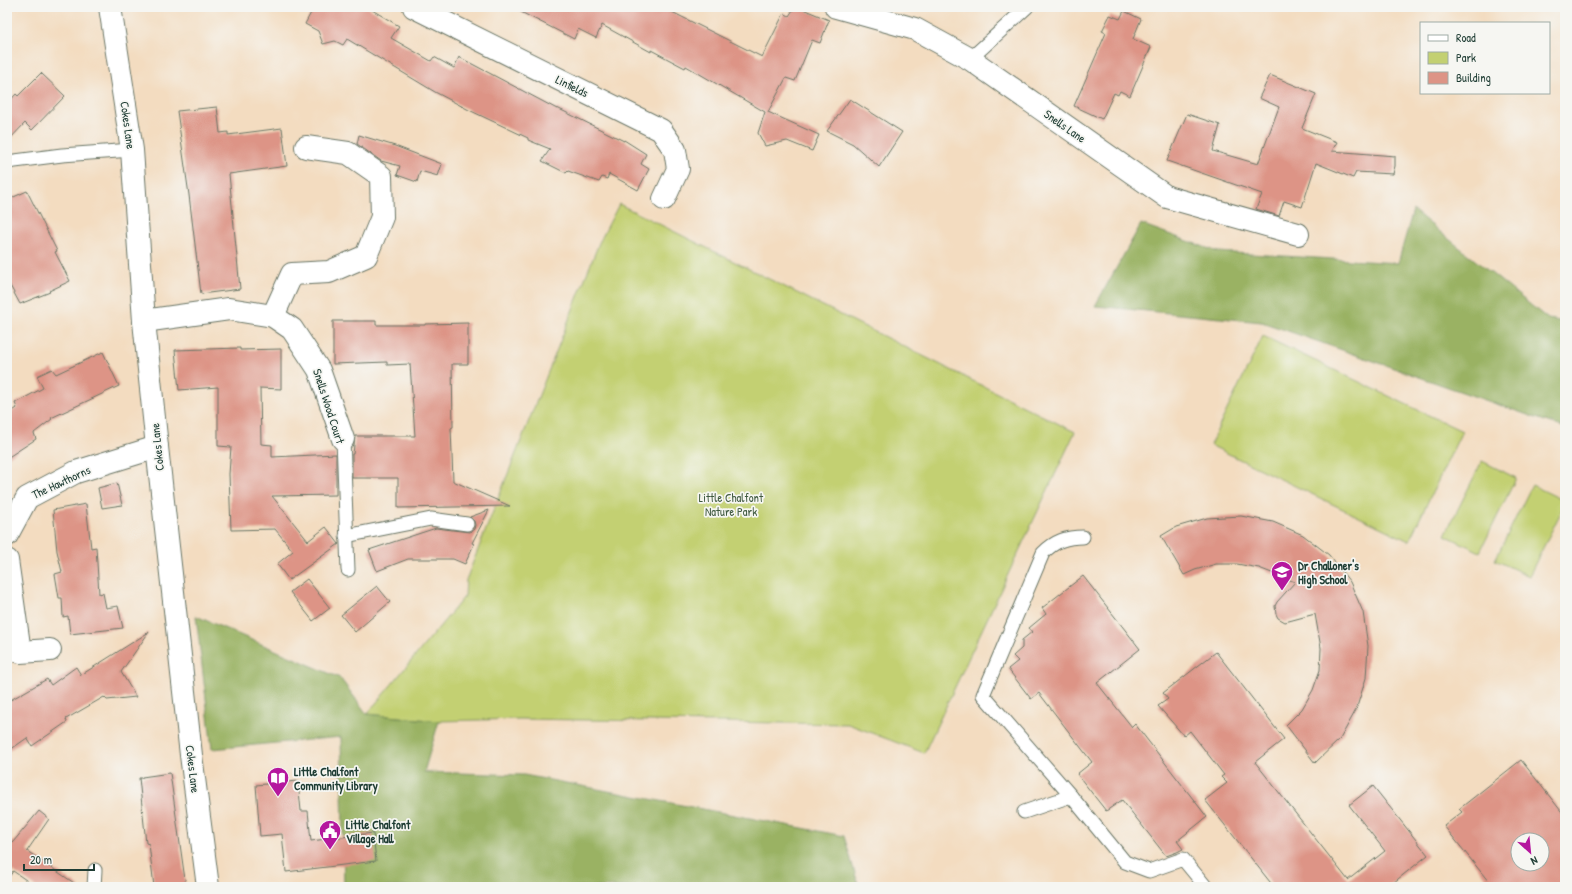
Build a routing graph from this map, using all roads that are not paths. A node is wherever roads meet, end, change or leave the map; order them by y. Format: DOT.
graph roads {
  1 [pos="110,7"];
  2 [pos="414,7"];
  3 [pos="836,7"];
  4 [pos="1027,7"];
  5 [pos="970,59"];
  6 [pos="306,147"];
  7 [pos="132,150"];
  8 [pos="7,162"];
  9 [pos="664,199"];
  10 [pos="1298,234"];
  11 [pos="273,316"];
  12 [pos="144,321"];
  13 [pos="343,438"];
  14 [pos="157,447"];
  15 [pos="466,524"];
  16 [pos="7,535"];
  17 [pos="346,536"];
  18 [pos="1083,537"];
  19 [pos="7,560"];
  20 [pos="348,570"];
  21 [pos="50,650"];
  22 [pos="13,655"];
  23 [pos="1071,796"];
  24 [pos="1024,812"];
  25 [pos="95,870"];
  26 [pos="94,887"];
  27 [pos="208,887"];
  28 [pos="1206,887"];
  1 -- 7 [label="street, Cokes Lane"];
  2 -- 9 [label="street, Linfields"];
  3 -- 5 [label="street, Snells Lane"];
  4 -- 5 [label="lane"];
  5 -- 10 [label="street, Snells Lane"];
  6 -- 11 [label="street"];
  7 -- 8 [label="lane"];
  7 -- 12 [label="street, Cokes Lane"];
  11 -- 12 [label="street, Snells Wood Court"];
  11 -- 13 [label="street, Snells Wood Court"];
  12 -- 14 [label="street, Cokes Lane"];
  13 -- 17 [label="lane, Snells Wood Court"];
  14 -- 16 [label="street, The Hawthorns"];
  14 -- 27 [label="street, Cokes Lane"];
  15 -- 17 [label="lane"];
  17 -- 20 [label="lane, Snells Wood Court"];
  18 -- 23 [label="lane"];
  19 -- 22 [label="street"];
  21 -- 22 [label="street"];
  23 -- 24 [label="lane"];
  23 -- 28 [label="lane"];
  25 -- 26 [label="lane"];
}
